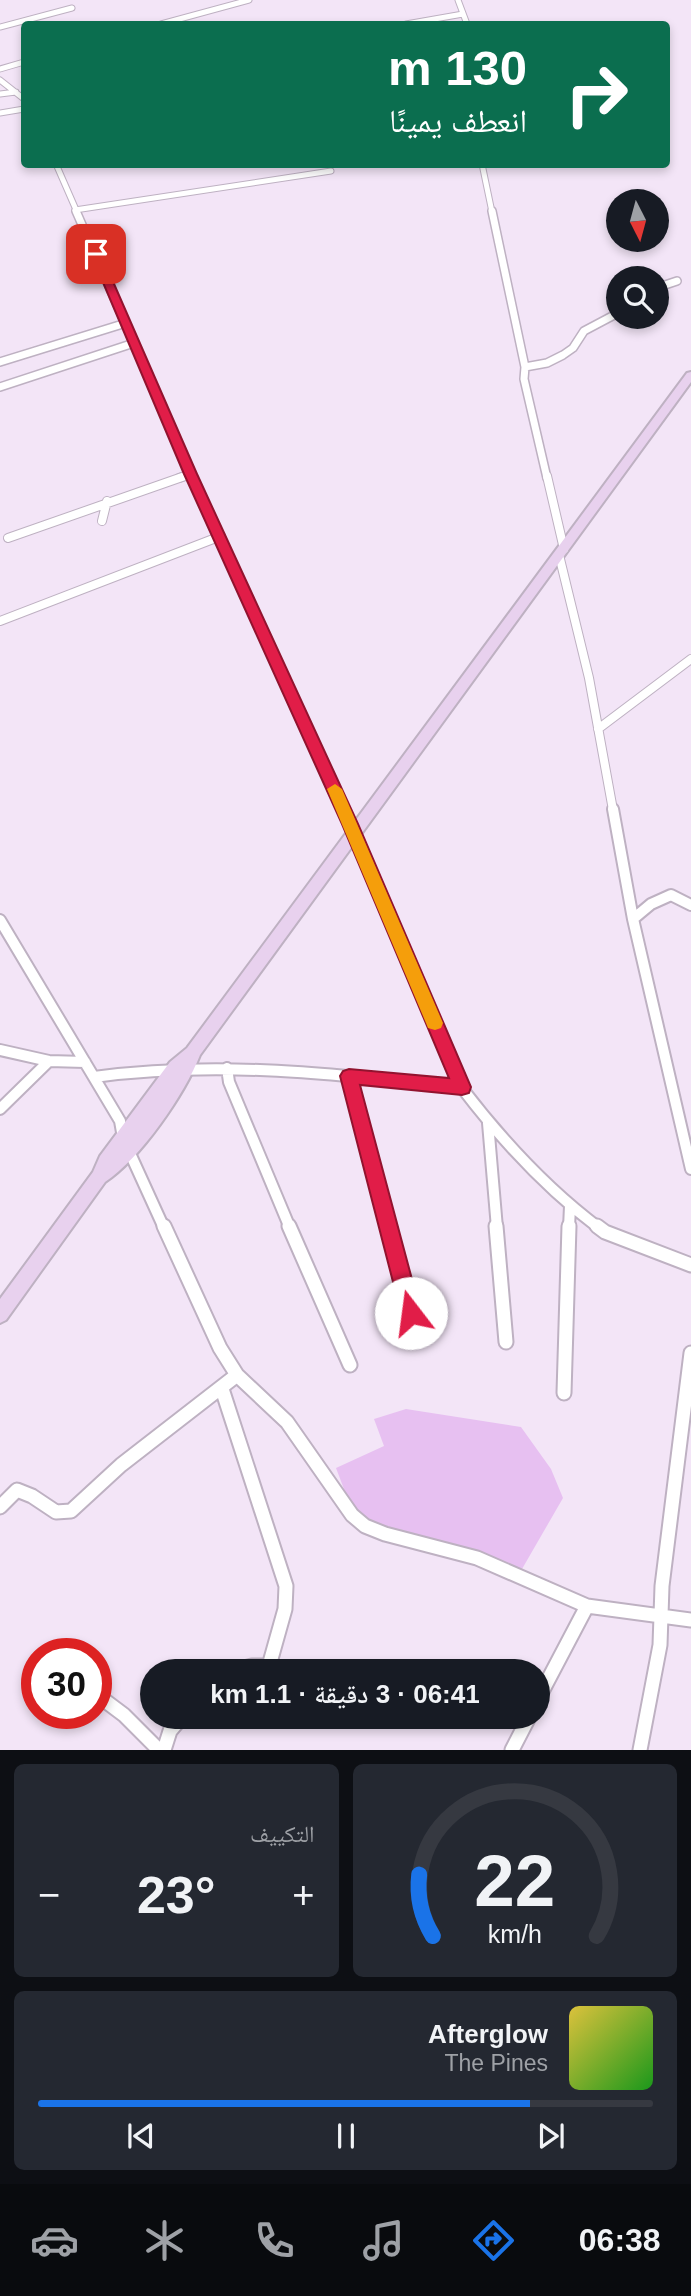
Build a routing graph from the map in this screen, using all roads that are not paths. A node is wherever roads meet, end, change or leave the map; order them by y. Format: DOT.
graph roads {
  1 [pos="248,0"];
  2 [pos="458,0"];
  3 [pos="72,8"];
  4 [pos="463,14"];
  5 [pos="21,21"];
  6 [pos="23,21"];
  7 [pos="172,21"];
  8 [pos="423,21"];
  9 [pos="466,21"];
  10 [pos="0,27"];
  11 [pos="21,63"];
  12 [pos="0,69"];
  13 [pos="0,80"];
  14 [pos="16,92"];
  15 [pos="0,94"];
  16 [pos="21,96"];
  17 [pos="21,110"];
  18 [pos="0,113"];
  19 [pos="58,168"];
  20 [pos="483,168"];
  21 [pos="331,171"];
  22 [pos="75,210"];
  23 [pos="677,281"];
  24 [pos="669,284"];
  25 [pos="606,319"];
  26 [pos="126,323"];
  27 [pos="134,343"];
  28 [pos="0,362"];
  29 [pos="525,367"];
  30 [pos="691,375"];
  31 [pos="0,387"];
  32 [pos="191,474"];
  33 [pos="107,501"];
  34 [pos="102,521"];
  35 [pos="220,536"];
  36 [pos="9,538"];
  37 [pos="561,552"];
  38 [pos="0,621"];
  39 [pos="691,659"];
  40 [pos="598,729"];
  41 [pos="354,833"];
  42 [pos="691,905"];
  43 [pos="633,919"];
  44 [pos="0,920"];
  45 [pos="0,1050"];
  46 [pos="49,1061"];
  47 [pos="85,1062"];
  48 [pos="186,1062"];
  49 [pos="227,1068"];
  50 [pos="349,1076"];
  51 [pos="94,1077"];
  52 [pos="462,1087"];
  53 [pos="0,1110"];
  54 [pos="488,1122"];
  55 [pos="131,1131"];
  56 [pos="691,1169"];
  57 [pos="570,1206"];
  58 [pos="691,1265"];
  59 [pos="0,1314"];
  60 [pos="417,1337"];
  61 [pos="506,1342"];
  62 [pos="691,1353"];
  63 [pos="349,1365"];
  64 [pos="237,1375"];
  65 [pos="222,1389"];
  66 [pos="564,1393"];
  67 [pos="0,1507"];
  68 [pos="587,1606"];
  69 [pos="660,1615"];
  70 [pos="691,1620"];
  71 [pos="277,1659"];
  72 [pos="550,1676"];
  73 [pos="112,1706"];
  74 [pos="172,1729"];
  75 [pos="523,1729"];
  76 [pos="164,1749"];
  77 [pos="512,1750"];
  78 [pos="640,1750"];
  1 -- 7 [label="street"];
  2 -- 4 [label="street"];
  3 -- 6 [label="street"];
  4 -- 8 [label="street"];
  4 -- 9 [label="street"];
  5 -- 10 [label="street"];
  11 -- 12 [label="street"];
  13 -- 14 [label="street"];
  14 -- 15 [label="street"];
  14 -- 16 [label="street"];
  17 -- 18 [label="street"];
  19 -- 22 [label="street"];
  20 -- 29 [label="street"];
  21 -- 22 [label="street"];
  22 -- 26 [label="street"];
  23 -- 24 [label="street"];
  25 -- 29 [label="street"];
  26 -- 27 [label="street"];
  26 -- 28 [label="street"];
  27 -- 31 [label="street"];
  27 -- 32 [label="street"];
  29 -- 37 [label="street"];
  30 -- 37 [label="main road"];
  32 -- 33 [label="street"];
  32 -- 35 [label="street"];
  33 -- 34 [label="street"];
  33 -- 36 [label="street"];
  35 -- 38 [label="street"];
  35 -- 41 [label="street"];
  37 -- 40 [label="street"];
  37 -- 41 [label="main road"];
  39 -- 40 [label="street"];
  40 -- 43 [label="street"];
  41 -- 48 [label="main road"];
  41 -- 52 [label="street"];
  42 -- 43 [label="street"];
  43 -- 56 [label="street"];
  44 -- 47 [label="street"];
  45 -- 46 [label="street"];
  46 -- 47 [label="street"];
  46 -- 53 [label="street"];
  47 -- 51 [label="street"];
  48 -- 49 [label="street"];
  48 -- 51 [label="street"];
  48 -- 55 [label="main road"];
  49 -- 50 [label="street"];
  49 -- 63 [label="street"];
  50 -- 52 [label="street"];
  50 -- 60 [label="street"];
  51 -- 55 [label="street"];
  52 -- 54 [label="street"];
  54 -- 57 [label="street"];
  54 -- 61 [label="street"];
  55 -- 59 [label="main road"];
  55 -- 64 [label="street"];
  57 -- 58 [label="street"];
  57 -- 66 [label="street"];
  62 -- 69 [label="street"];
  64 -- 65 [label="street"];
  64 -- 68 [label="street"];
  65 -- 67 [label="street"];
  65 -- 71 [label="street"];
  68 -- 69 [label="street"];
  68 -- 72 [label="street"];
  69 -- 70 [label="street"];
  69 -- 78 [label="street"];
  73 -- 76 [label="street"];
  74 -- 76 [label="street"];
  75 -- 77 [label="street"];
}
